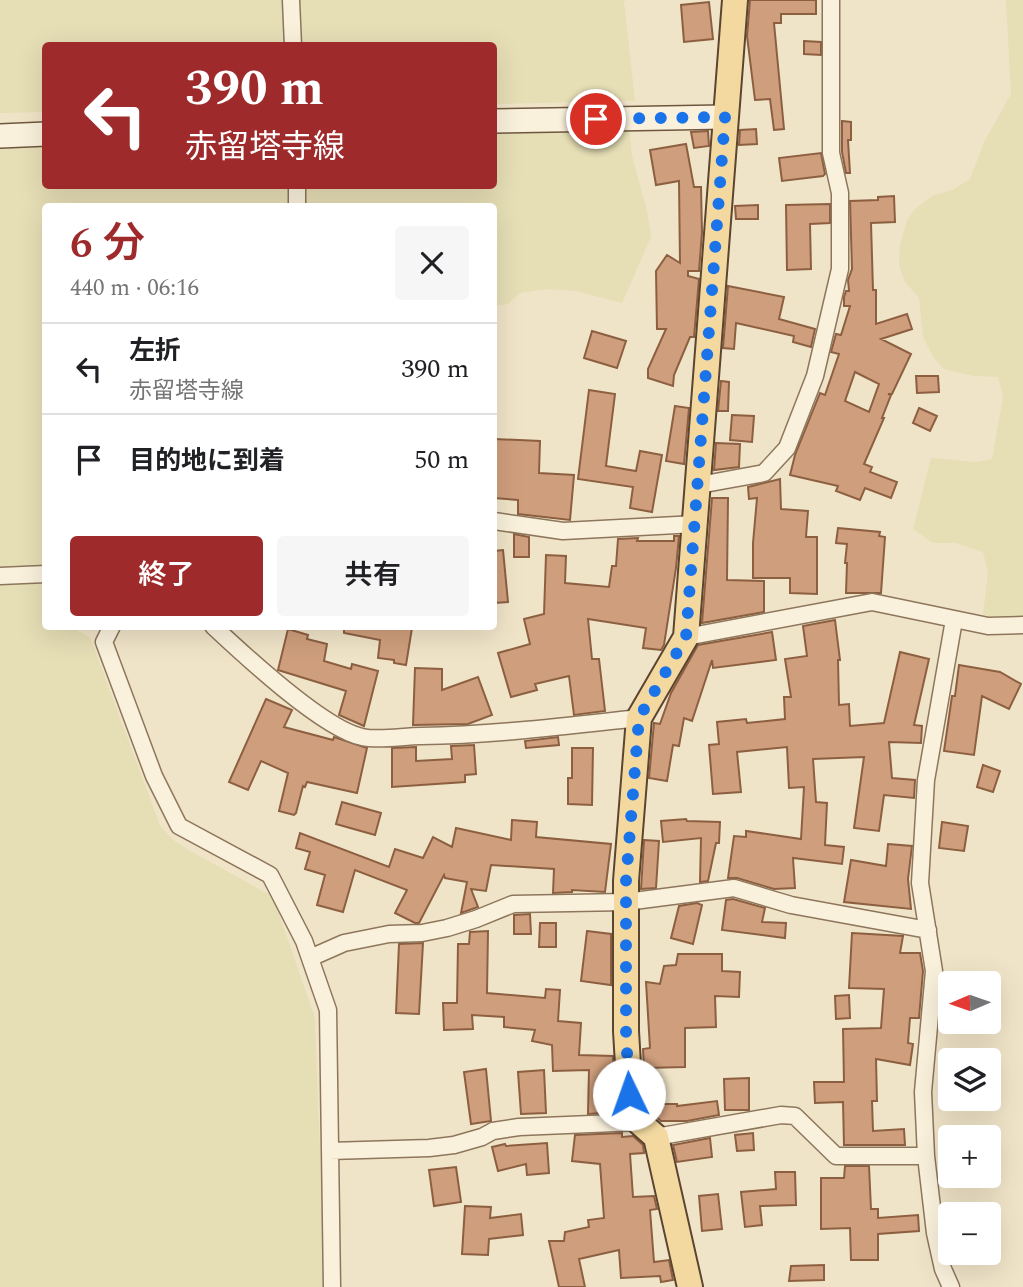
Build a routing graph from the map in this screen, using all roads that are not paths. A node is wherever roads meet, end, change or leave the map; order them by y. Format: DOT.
graph roads {
  1 [pos="291,0"];
  2 [pos="735,0"];
  3 [pos="831,0"];
  4 [pos="293,42"];
  5 [pos="725,117"];
  6 [pos="497,121"];
  7 [pos="42,134"];
  8 [pos="0,136"];
  9 [pos="699,485"];
  10 [pos="497,521"];
  11 [pos="696,524"];
  12 [pos="42,574"];
  13 [pos="0,576"];
  14 [pos="954,620"];
  15 [pos="1023,625"];
  16 [pos="110,630"];
  17 [pos="218,630"];
  18 [pos="686,637"];
  19 [pos="639,718"];
  20 [pos="626,902"];
  21 [pos="928,930"];
  22 [pos="310,958"];
  23 [pos="648,1130"];
  24 [pos="330,1151"];
  25 [pos="926,1156"];
  26 [pos="332,1287"];
  27 [pos="690,1287"];
  28 [pos="951,1287"];
  1 -- 4 [label="street"];
  2 -- 5 [label="main road"];
  3 -- 9 [label="street"];
  5 -- 6 [label="main road"];
  5 -- 9 [label="main road"];
  7 -- 8 [label="main road"];
  9 -- 11 [label="main road"];
  10 -- 11 [label="street"];
  11 -- 18 [label="main road"];
  12 -- 13 [label="street"];
  14 -- 15 [label="street"];
  14 -- 18 [label="street"];
  14 -- 21 [label="street"];
  16 -- 22 [label="street"];
  17 -- 19 [label="street"];
  18 -- 19 [label="main road"];
  19 -- 20 [label="main road"];
  20 -- 21 [label="street"];
  20 -- 22 [label="street"];
  20 -- 23 [label="main road"];
  21 -- 25 [label="street"];
  22 -- 24 [label="street"];
  23 -- 24 [label="street"];
  23 -- 25 [label="street"];
  23 -- 27 [label="main road"];
  24 -- 26 [label="street"];
  25 -- 28 [label="street"];
}
